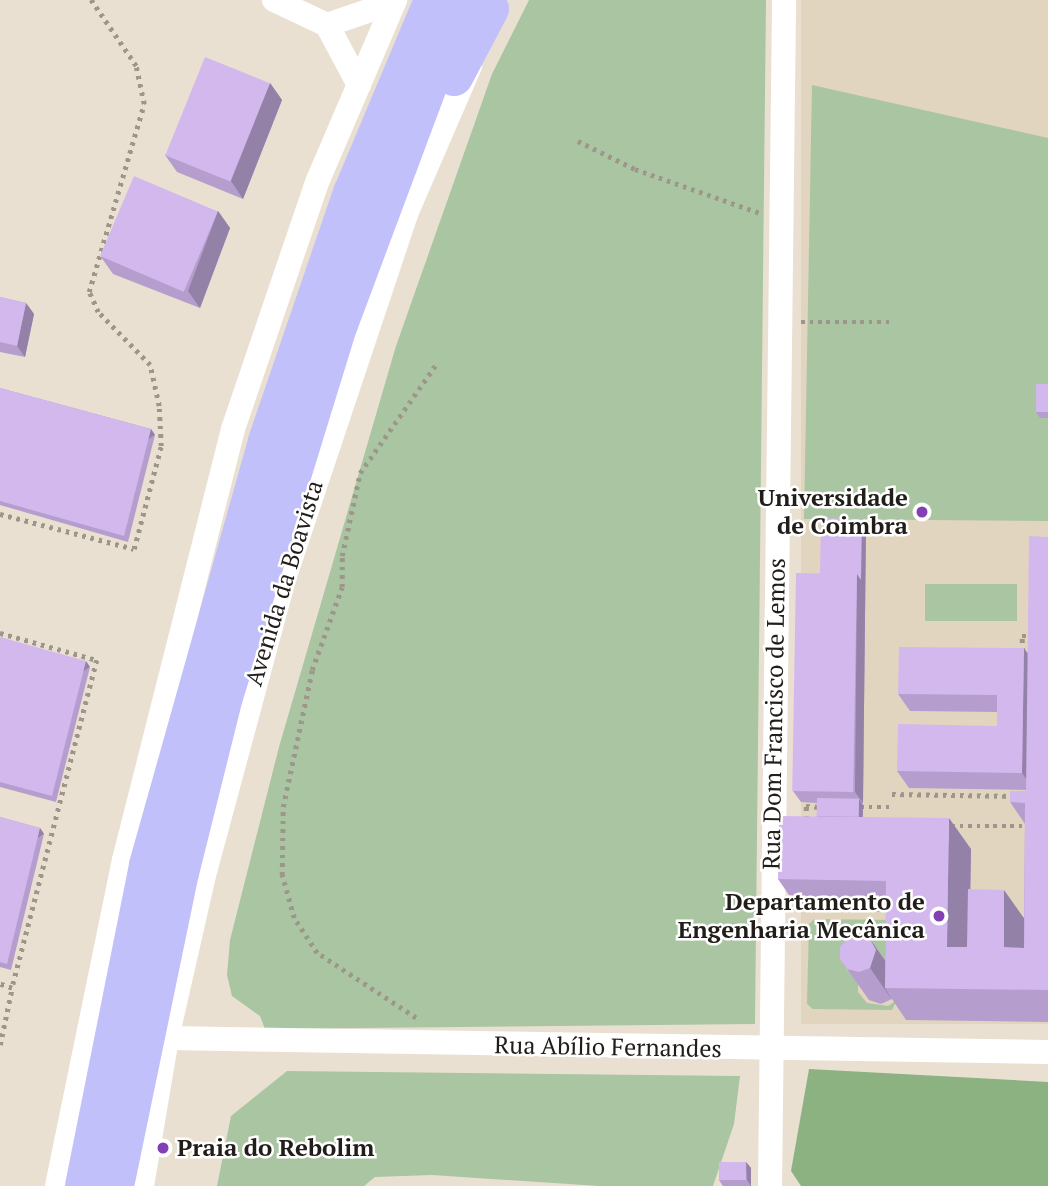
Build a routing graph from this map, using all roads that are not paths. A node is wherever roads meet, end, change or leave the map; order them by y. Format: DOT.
graph roads {
  1 [pos="274,0"];
  2 [pos="433,0"];
  3 [pos="784,0"];
  4 [pos="397,1"];
  5 [pos="481,3"];
  6 [pos="327,24"];
  7 [pos="359,85"];
  8 [pos="368,199"];
  9 [pos="167,1038"];
  10 [pos="769,1050"];
  11 [pos="1048,1052"];
  12 [pos="57,1186"];
  13 [pos="84,1186"];
  14 [pos="115,1186"];
  15 [pos="142,1186"];
  16 [pos="769,1186"];
  1 -- 6 [label="street"];
  2 -- 8 [label="highway, Avenida da Boavista"];
  3 -- 10 [label="street, Rua Dom Francisco de Lemos"];
  4 -- 6 [label="street"];
  4 -- 7 [label="street"];
  4 -- 8 [label="highway"];
  5 -- 8 [label="highway"];
  5 -- 9 [label="street, Avenida da Boavista"];
  6 -- 7 [label="street"];
  7 -- 12 [label="street"];
  8 -- 13 [label="highway, Avenida da Boavista"];
  8 -- 14 [label="highway, Avenida da Boavista"];
  9 -- 10 [label="street, Rua Abílio Fernandes"];
  9 -- 15 [label="street, Avenida da Boavista"];
  10 -- 11 [label="street, Rua Abílio Fernandes"];
  10 -- 16 [label="street, Rua Dom Francisco de Lemos"];
}
